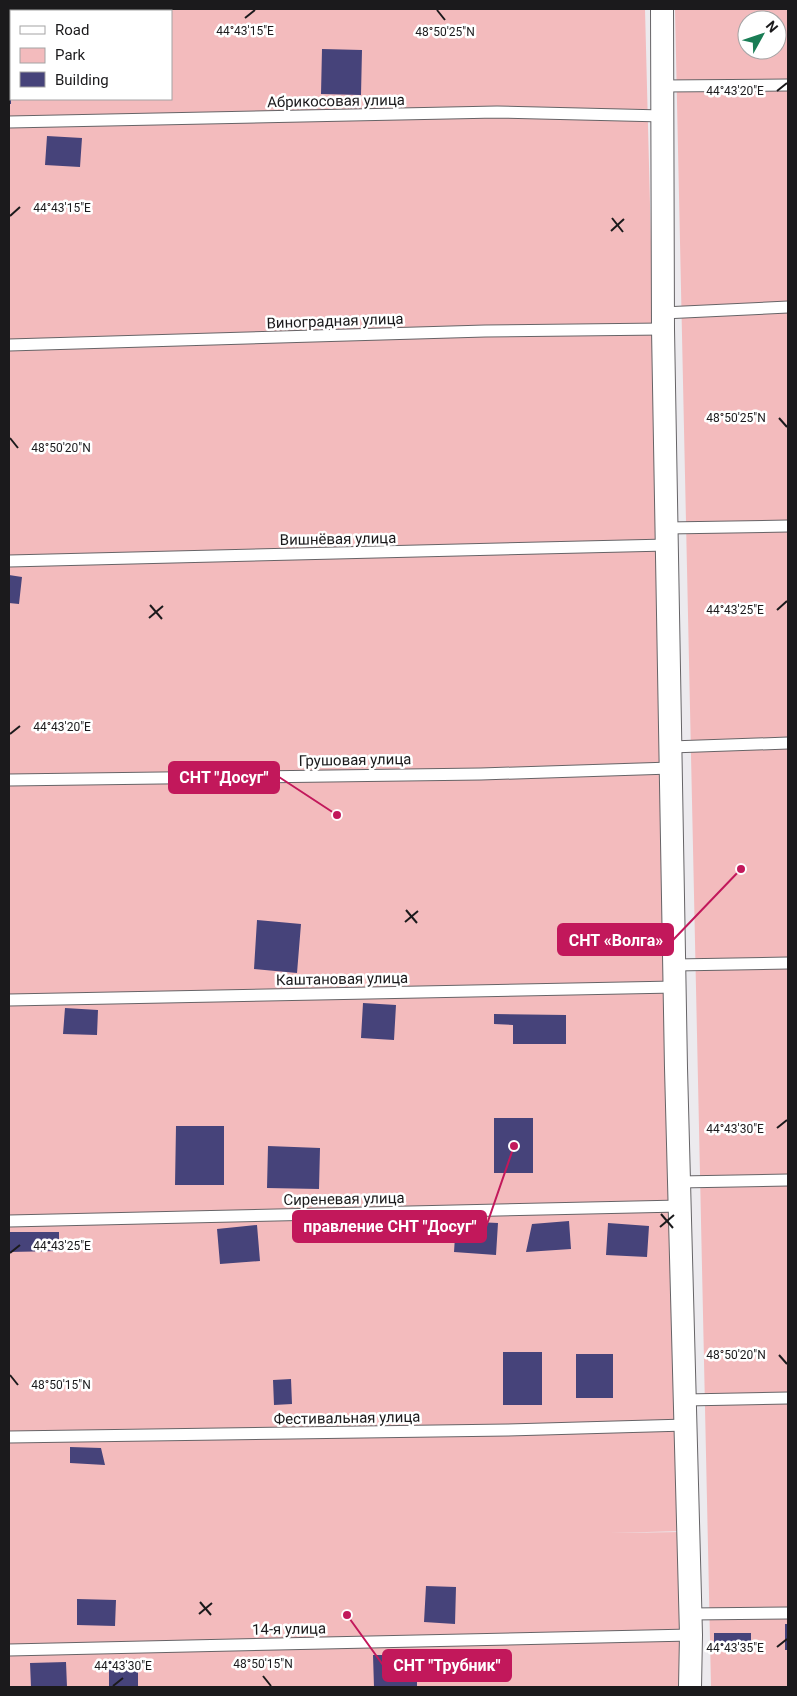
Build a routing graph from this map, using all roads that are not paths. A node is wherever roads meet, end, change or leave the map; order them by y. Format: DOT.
graph roads {
  1 [pos="662,9"];
  2 [pos="788,84"];
  3 [pos="663,86"];
  4 [pos="663,116"];
  5 [pos="9,122"];
  6 [pos="788,307"];
  7 [pos="663,321"];
  8 [pos="9,345"];
  9 [pos="788,526"];
  10 [pos="667,537"];
  11 [pos="9,562"];
  12 [pos="788,743"];
  13 [pos="671,758"];
  14 [pos="9,780"];
  15 [pos="788,963"];
  16 [pos="675,965"];
  17 [pos="675,987"];
  18 [pos="9,1000"];
  19 [pos="788,1180"];
  20 [pos="679,1182"];
  21 [pos="680,1206"];
  22 [pos="9,1221"];
  23 [pos="788,1398"];
  24 [pos="685,1400"];
  25 [pos="686,1424"];
  26 [pos="9,1437"];
  27 [pos="788,1613"];
  28 [pos="691,1624"];
  29 [pos="9,1650"];
  30 [pos="690,1687"];
  1 -- 3 [label="street"];
  2 -- 3 [label="lane"];
  3 -- 4 [label="street"];
  4 -- 5 [label="lane, Абрикосовая улица"];
  4 -- 7 [label="street"];
  6 -- 7 [label="lane, Виноградная улица"];
  7 -- 8 [label="lane, Виноградная улица"];
  7 -- 10 [label="street"];
  9 -- 10 [label="lane, Вишнёвая улица"];
  10 -- 11 [label="lane, Вишнёвая улица"];
  10 -- 13 [label="street"];
  12 -- 13 [label="lane, Грушовая улица"];
  13 -- 14 [label="lane, Грушовая улица"];
  13 -- 16 [label="street"];
  15 -- 16 [label="lane"];
  16 -- 17 [label="street"];
  17 -- 18 [label="lane, Каштановая улица"];
  17 -- 20 [label="street"];
  19 -- 20 [label="lane"];
  20 -- 21 [label="street"];
  21 -- 22 [label="lane, Сиреневая улица"];
  21 -- 24 [label="street"];
  23 -- 24 [label="lane"];
  24 -- 25 [label="street"];
  25 -- 26 [label="lane, Фестивальная улица"];
  25 -- 28 [label="street"];
  27 -- 28 [label="lane, 14-я улица"];
  28 -- 29 [label="lane, 14-я улица"];
  28 -- 30 [label="street"];
}
